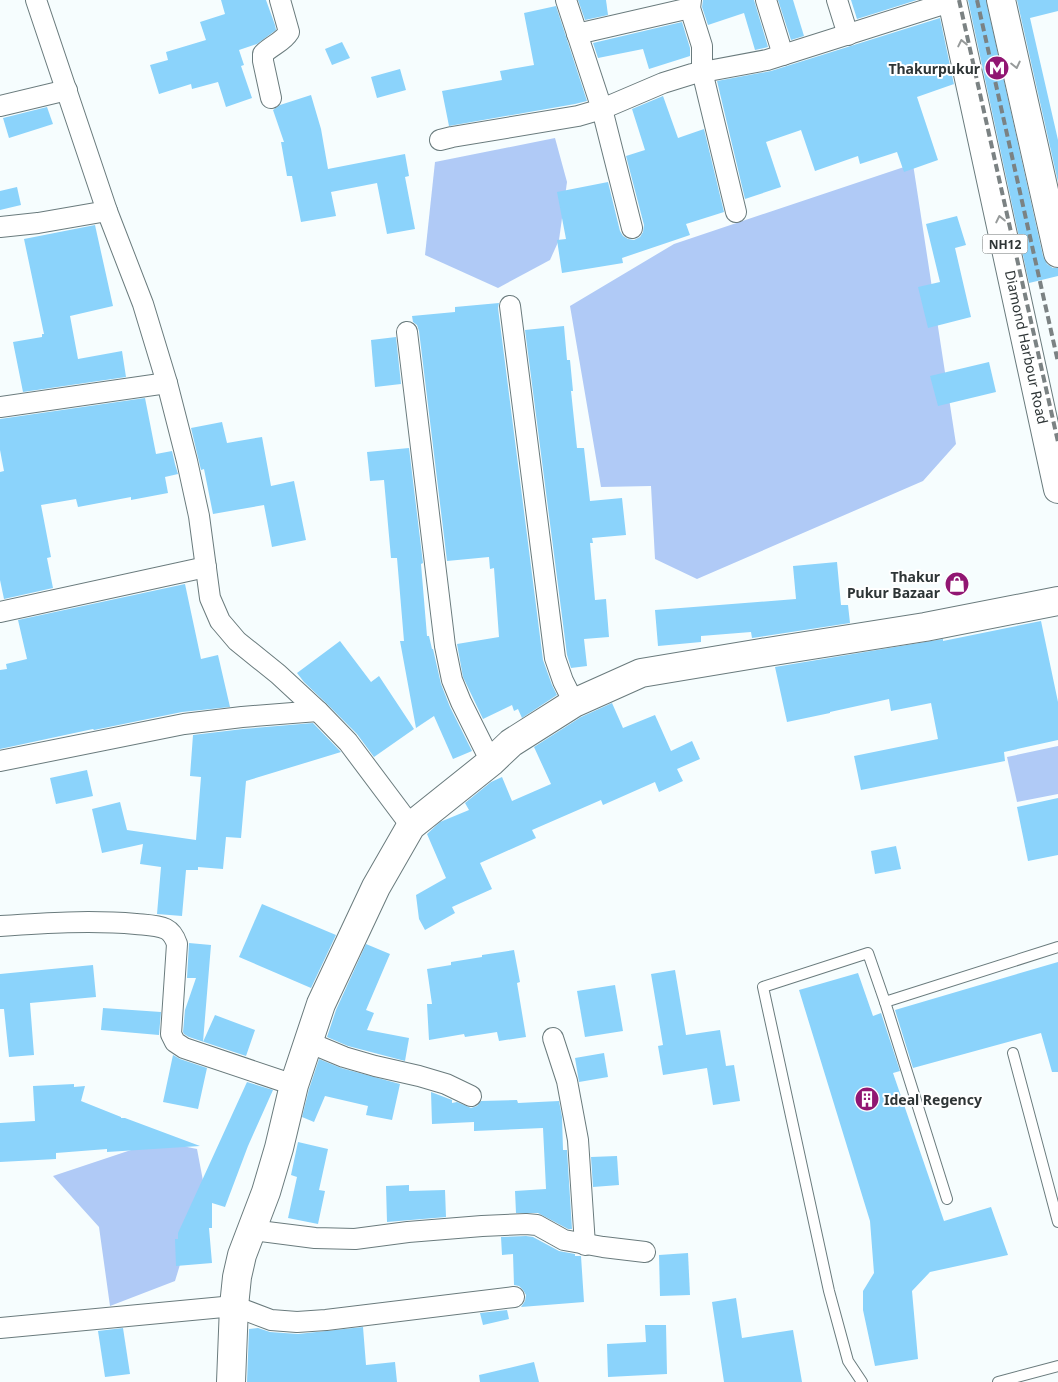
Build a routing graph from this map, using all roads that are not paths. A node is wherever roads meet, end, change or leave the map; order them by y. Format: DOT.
graph roads {
  1 [pos="36,0"];
  2 [pos="280,0"];
  3 [pos="566,0"];
  4 [pos="766,0"];
  5 [pos="837,0"];
  6 [pos="952,0"];
  7 [pos="1001,0"];
  8 [pos="690,4"];
  9 [pos="577,34"];
  10 [pos="848,35"];
  11 [pos="783,55"];
  12 [pos="702,71"];
  13 [pos="67,90"];
  14 [pos="271,98"];
  15 [pos="0,106"];
  16 [pos="602,109"];
  17 [pos="440,140"];
  18 [pos="107,210"];
  19 [pos="736,212"];
  20 [pos="0,227"];
  21 [pos="632,228"];
  22 [pos="1058,253"];
  23 [pos="510,306"];
  24 [pos="407,332"];
  25 [pos="168,384"];
  26 [pos="0,407"];
  27 [pos="1058,488"];
  28 [pos="206,568"];
  29 [pos="1058,601"];
  30 [pos="0,612"];
  31 [pos="574,702"];
  32 [pos="318,711"];
  33 [pos="0,761"];
  34 [pos="491,762"];
  35 [pos="411,826"];
  36 [pos="0,926"];
  37 [pos="1058,947"];
  38 [pos="885,1002"];
  39 [pos="554,1038"];
  40 [pos="308,1042"];
  41 [pos="1013,1053"];
  42 [pos="294,1085"];
  43 [pos="471,1096"];
  44 [pos="947,1198"];
  45 [pos="1058,1222"];
  46 [pos="252,1230"];
  47 [pos="585,1245"];
  48 [pos="645,1252"];
  49 [pos="514,1297"];
  50 [pos="234,1306"];
  51 [pos="0,1328"];
  52 [pos="1058,1366"];
  53 [pos="231,1382"];
  54 [pos="862,1382"];
  55 [pos="998,1382"];
  1 -- 13 [label="street"];
  2 -- 14 [label="street"];
  3 -- 9 [label="street"];
  4 -- 11 [label="street"];
  5 -- 10 [label="street"];
  6 -- 10 [label="street"];
  27 -- 6 [label="main road, Diamond Harbour Road / NH12, one-way"];
  7 -- 22 [label="main road, one-way"];
  8 -- 9 [label="street"];
  8 -- 12 [label="street"];
  9 -- 16 [label="street"];
  10 -- 11 [label="street"];
  11 -- 12 [label="street"];
  12 -- 16 [label="street"];
  12 -- 19 [label="street"];
  13 -- 15 [label="street"];
  13 -- 18 [label="street"];
  16 -- 17 [label="street"];
  16 -- 21 [label="street"];
  18 -- 20 [label="street"];
  18 -- 25 [label="street"];
  23 -- 31 [label="street"];
  24 -- 34 [label="street"];
  25 -- 26 [label="street"];
  25 -- 28 [label="street"];
  28 -- 30 [label="street"];
  28 -- 32 [label="street"];
  29 -- 31 [label="main road"];
  31 -- 34 [label="main road"];
  32 -- 33 [label="street"];
  32 -- 35 [label="street"];
  34 -- 35 [label="main road"];
  35 -- 40 [label="main road"];
  36 -- 42 [label="street"];
  37 -- 38 [label="lane"];
  38 -- 44 [label="lane"];
  38 -- 54 [label="lane"];
  39 -- 47 [label="street"];
  40 -- 42 [label="main road"];
  40 -- 43 [label="street"];
  41 -- 45 [label="lane"];
  42 -- 46 [label="main road"];
  46 -- 47 [label="street"];
  46 -- 50 [label="main road"];
  47 -- 48 [label="street"];
  49 -- 50 [label="street"];
  50 -- 51 [label="street"];
  50 -- 53 [label="main road"];
  52 -- 55 [label="lane"];
}
